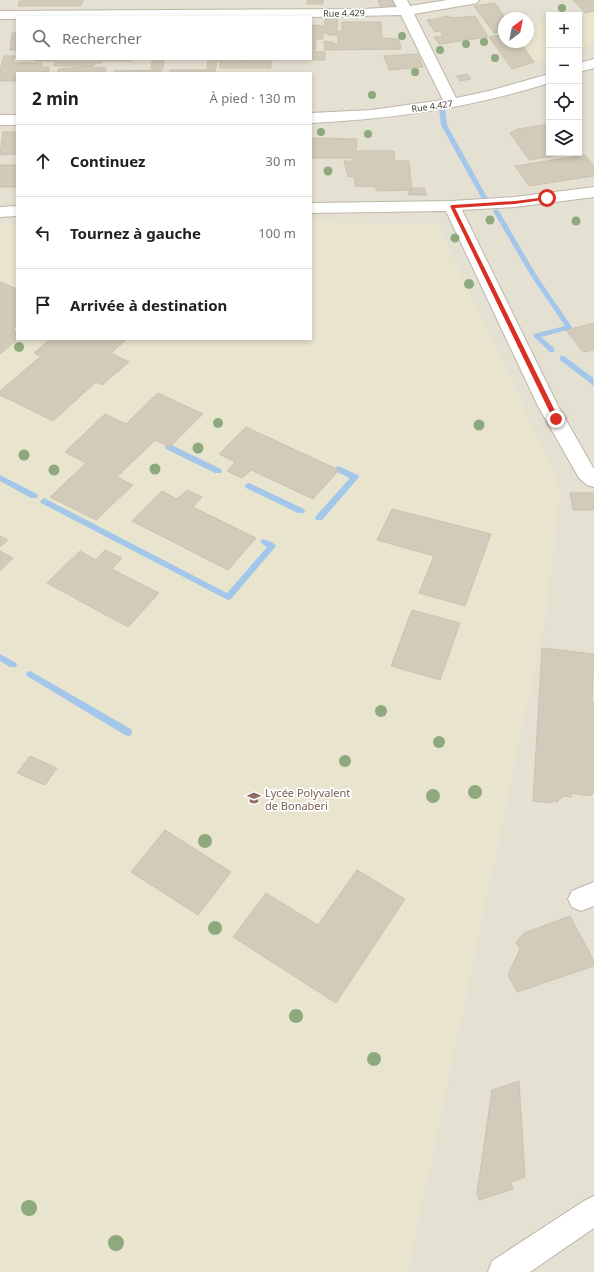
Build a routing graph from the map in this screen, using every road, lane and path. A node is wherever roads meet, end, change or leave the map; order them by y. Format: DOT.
graph roads {
  1 [pos="472,0"];
  2 [pos="403,5"];
  3 [pos="0,15"];
  4 [pos="594,63"];
  5 [pos="582,67"];
  6 [pos="546,79"];
  7 [pos="452,104"];
  8 [pos="312,118"];
  9 [pos="0,120"];
  10 [pos="16,120"];
  11 [pos="594,192"];
  12 [pos="452,206"];
  13 [pos="312,208"];
  14 [pos="16,211"];
  15 [pos="0,212"];
  16 [pos="594,480"];
  17 [pos="594,1211"];
  18 [pos="504,1272"];
  1 -- 2 [label="street, Rue 4.429"];
  2 -- 3 [label="street, Rue 4.429"];
  2 -- 7 [label="street"];
  4 -- 5 [label="street"];
  6 -- 7 [label="street, Rue 4.427"];
  7 -- 8 [label="street, Rue 4.427"];
  9 -- 10 [label="street"];
  11 -- 12 [label="street"];
  12 -- 13 [label="street"];
  12 -- 16 [label="street"];
  14 -- 15 [label="street"];
  17 -- 18 [label="street"];
}
